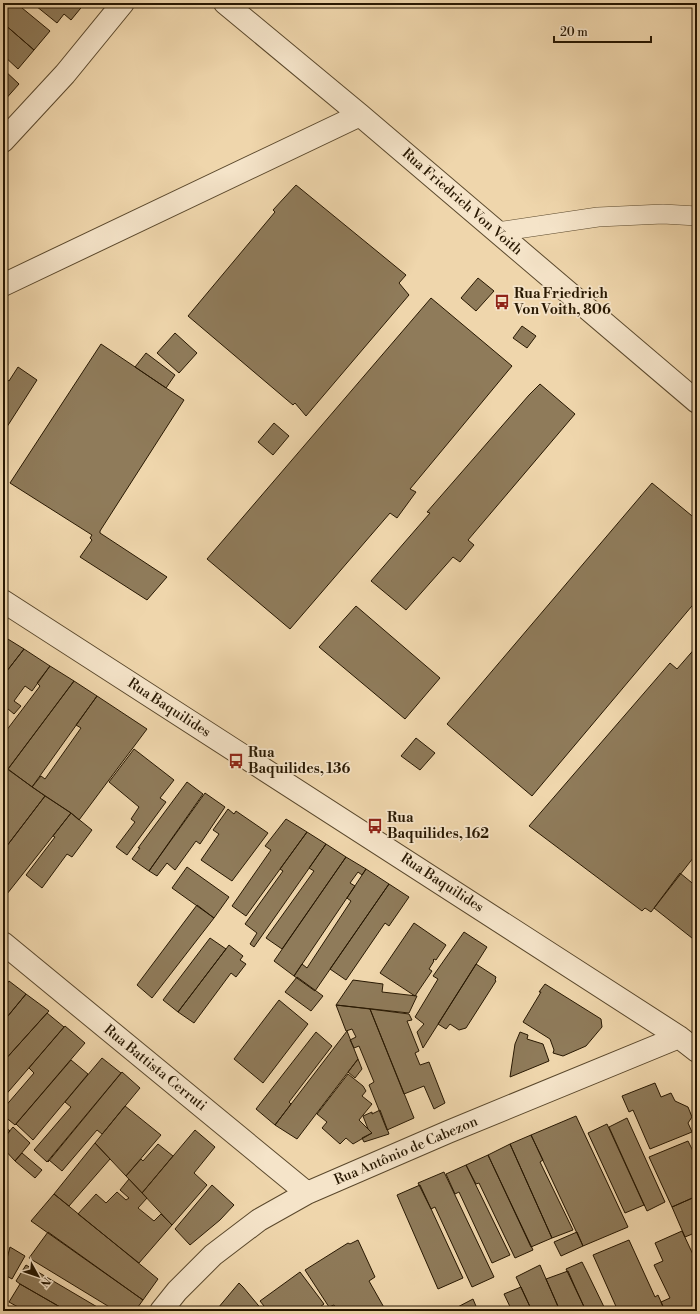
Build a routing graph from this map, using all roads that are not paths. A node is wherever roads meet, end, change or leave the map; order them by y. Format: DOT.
graph roads {
  1 [pos="124,3"];
  2 [pos="225,3"];
  3 [pos="360,115"];
  4 [pos="3,141"];
  5 [pos="697,216"];
  6 [pos="497,232"];
  7 [pos="3,285"];
  8 [pos="697,402"];
  9 [pos="3,601"];
  10 [pos="3,943"];
  11 [pos="679,1037"];
  12 [pos="697,1051"];
  13 [pos="307,1193"];
  14 [pos="161,1311"];
  1 -- 4 [label="street"];
  2 -- 3 [label="street, Rua Friedrich Von Voith"];
  3 -- 6 [label="street, Rua Friedrich Von Voith"];
  3 -- 7 [label="street"];
  5 -- 6 [label="lane"];
  6 -- 8 [label="street, Rua Friedrich Von Voith"];
  9 -- 11 [label="street, Rua Baquilides"];
  10 -- 13 [label="street, Rua Battista Cerruti"];
  11 -- 12 [label="street, Rua Baquilides"];
  11 -- 13 [label="street, Rua Antônio de Cabezon"];
  13 -- 14 [label="street, Rua Antônio de Cabezon"];
}
